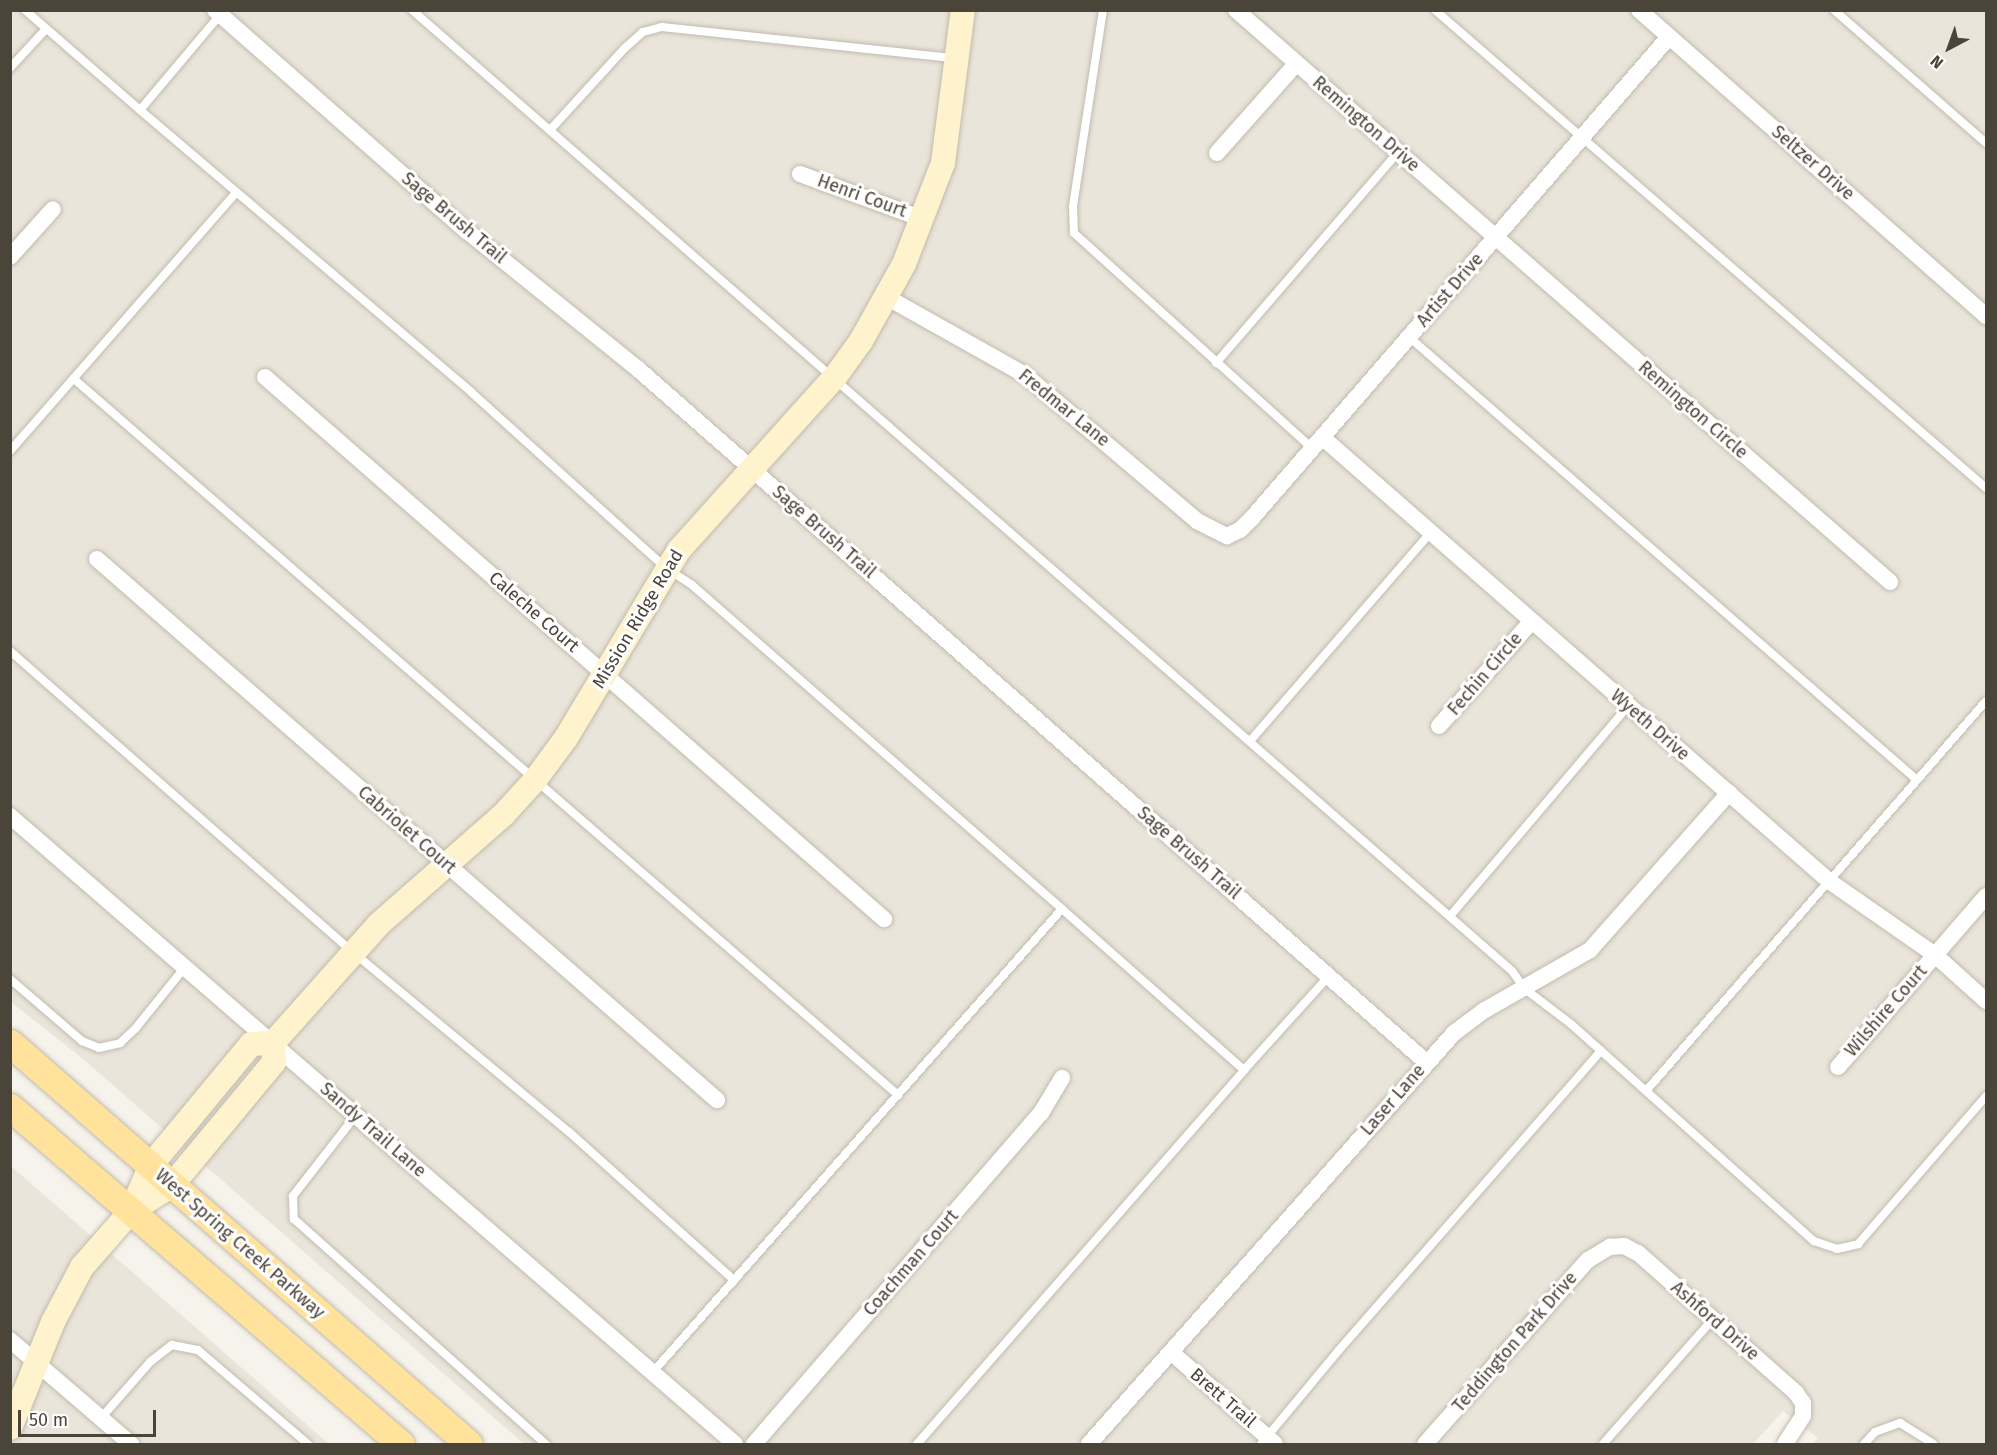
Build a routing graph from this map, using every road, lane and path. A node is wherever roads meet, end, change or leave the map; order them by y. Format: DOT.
graph roads {
  1 [pos="26,10"];
  2 [pos="412,10"];
  3 [pos="963,10"];
  4 [pos="1103,10"];
  5 [pos="1236,10"];
  6 [pos="1435,10"];
  7 [pos="1639,10"];
  8 [pos="1834,10"];
  9 [pos="218,13"];
  10 [pos="46,29"];
  11 [pos="1669,37"];
  12 [pos="958,59"];
  13 [pos="1296,64"];
  14 [pos="10,68"];
  15 [pos="140,110"];
  16 [pos="550,130"];
  17 [pos="1581,139"];
  18 [pos="1986,143"];
  19 [pos="1398,152"];
  20 [pos="1217,153"];
  21 [pos="800,174"];
  22 [pos="236,193"];
  23 [pos="52,209"];
  24 [pos="923,219"];
  25 [pos="1496,237"];
  26 [pos="10,257"];
  27 [pos="888,298"];
  28 [pos="1986,316"];
  29 [pos="1409,337"];
  30 [pos="1216,363"];
  31 [pos="265,377"];
  32 [pos="835,377"];
  33 [pos="74,379"];
  34 [pos="1317,443"];
  35 [pos="10,451"];
  36 [pos="751,468"];
  37 [pos="1986,488"];
  38 [pos="1430,533"];
  39 [pos="1227,536"];
  40 [pos="97,559"];
  41 [pos="666,568"];
  42 [pos="1890,582"];
  43 [pos="1531,622"];
  44 [pos="10,651"];
  45 [pos="605,674"];
  46 [pos="1986,701"];
  47 [pos="1628,706"];
  48 [pos="1439,726"];
  49 [pos="1250,741"];
  50 [pos="535,780"];
  51 [pos="1917,780"];
  52 [pos="1729,794"];
  53 [pos="10,816"];
  54 [pos="446,864"];
  55 [pos="1829,881"];
  56 [pos="1986,896"];
  57 [pos="1062,909"];
  58 [pos="1450,916"];
  59 [pos="884,919"];
  60 [pos="354,953"];
  61 [pos="1935,955"];
  62 [pos="185,967"];
  63 [pos="1329,976"];
  64 [pos="10,979"];
  65 [pos="1525,989"];
  66 [pos="1986,1001"];
  67 [pos="10,1043"];
  68 [pos="273,1043"];
  69 [pos="1601,1051"];
  70 [pos="1426,1062"];
  71 [pos="1838,1067"];
  72 [pos="1244,1070"];
  73 [pos="1062,1078"];
  74 [pos="1646,1091"];
  75 [pos="898,1095"];
  76 [pos="1986,1096"];
  77 [pos="717,1100"];
  78 [pos="10,1107"];
  79 [pos="356,1115"];
  80 [pos="151,1165"];
  81 [pos="172,1185"];
  82 [pos="131,1211"];
  83 [pos="1610,1247"];
  84 [pos="734,1280"];
  85 [pos="1713,1319"];
  86 [pos="10,1340"];
  87 [pos="1171,1352"];
  88 [pos="36,1361"];
  89 [pos="652,1373"];
  90 [pos="101,1418"];
  91 [pos="10,1428"];
  92 [pos="1268,1442"];
  93 [pos="131,1444"];
  94 [pos="308,1444"];
  95 [pos="400,1444"];
  96 [pos="469,1444"];
  97 [pos="546,1444"];
  98 [pos="735,1444"];
  99 [pos="754,1444"];
  100 [pos="917,1444"];
  101 [pos="1089,1444"];
  102 [pos="1425,1444"];
  103 [pos="1603,1444"];
  104 [pos="1785,1444"];
  105 [pos="1864,1444"];
  106 [pos="1933,1444"];
  1 -- 10 [label="lane"];
  2 -- 16 [label="lane"];
  3 -- 12 [label="street, Mission Ridge Road"];
  4 -- 30 [label="lane"];
  5 -- 13 [label="street, Remington Drive"];
  6 -- 17 [label="lane"];
  7 -- 11 [label="street, Seltzer Drive"];
  8 -- 18 [label="lane"];
  9 -- 15 [label="lane"];
  9 -- 36 [label="street, Sage Brush Trail"];
  10 -- 14 [label="lane"];
  10 -- 15 [label="lane"];
  11 -- 17 [label="street, Artist Drive"];
  11 -- 28 [label="street, Seltzer Drive"];
  12 -- 16 [label="lane"];
  12 -- 24 [label="street, Mission Ridge Road"];
  13 -- 19 [label="street, Remington Drive"];
  13 -- 20 [label="street"];
  15 -- 22 [label="lane"];
  16 -- 32 [label="lane"];
  17 -- 25 [label="street, Artist Drive"];
  17 -- 37 [label="lane"];
  19 -- 25 [label="street, Remington Drive"];
  19 -- 30 [label="lane"];
  21 -- 24 [label="street, Henri Court"];
  22 -- 33 [label="lane"];
  22 -- 41 [label="lane"];
  23 -- 26 [label="street"];
  24 -- 27 [label="street, Mission Ridge Road"];
  25 -- 29 [label="street, Artist Drive"];
  25 -- 42 [label="street, Remington Circle"];
  27 -- 32 [label="street, Mission Ridge Road"];
  27 -- 39 [label="street, Fredmar Lane"];
  29 -- 34 [label="street, Artist Drive"];
  29 -- 51 [label="lane"];
  30 -- 34 [label="lane"];
  31 -- 45 [label="street, Caleche Court"];
  32 -- 36 [label="street, Mission Ridge Road"];
  32 -- 49 [label="lane"];
  33 -- 35 [label="lane"];
  33 -- 50 [label="lane"];
  34 -- 38 [label="street, Wyeth Drive"];
  34 -- 39 [label="street, Artist Drive"];
  36 -- 41 [label="street, Mission Ridge Road"];
  36 -- 63 [label="street, Sage Brush Trail"];
  38 -- 43 [label="street, Wyeth Drive"];
  38 -- 49 [label="lane"];
  40 -- 54 [label="street, Cabriolet Court"];
  41 -- 45 [label="street, Mission Ridge Road"];
  41 -- 57 [label="lane"];
  43 -- 47 [label="street, Wyeth Drive"];
  43 -- 48 [label="street, Fechin Circle"];
  44 -- 60 [label="lane"];
  45 -- 50 [label="street, Mission Ridge Road"];
  45 -- 59 [label="street, Caleche Court"];
  46 -- 51 [label="lane"];
  47 -- 52 [label="street, Wyeth Drive"];
  47 -- 58 [label="lane"];
  49 -- 58 [label="lane"];
  50 -- 54 [label="street, Mission Ridge Road"];
  50 -- 75 [label="lane"];
  51 -- 55 [label="lane"];
  52 -- 55 [label="street, Wyeth Drive"];
  52 -- 65 [label="street, Laser Lane"];
  53 -- 62 [label="street, Sandy Trail Lane"];
  54 -- 60 [label="street, Mission Ridge Road"];
  54 -- 77 [label="street, Cabriolet Court"];
  55 -- 61 [label="street, Wyeth Drive"];
  55 -- 74 [label="lane"];
  56 -- 61 [label="street, Wilshire Court"];
  57 -- 72 [label="lane"];
  57 -- 75 [label="lane"];
  58 -- 65 [label="lane"];
  60 -- 68 [label="street, Mission Ridge Road"];
  60 -- 84 [label="lane"];
  61 -- 66 [label="street, Wyeth Drive"];
  61 -- 71 [label="street, Wilshire Court"];
  62 -- 64 [label="lane"];
  62 -- 68 [label="street, Sandy Trail Lane"];
  63 -- 70 [label="street, Sage Brush Trail"];
  63 -- 72 [label="lane"];
  65 -- 69 [label="lane"];
  65 -- 70 [label="street, Laser Lane"];
  67 -- 80 [label="main road, West Spring Creek Parkway"];
  68 -- 79 [label="street, Sandy Trail Lane"];
  68 -- 80 [label="street, Mission Ridge Road"];
  68 -- 81 [label="street, Mission Ridge Road"];
  69 -- 74 [label="lane"];
  69 -- 92 [label="lane"];
  70 -- 87 [label="street, Laser Lane"];
  72 -- 100 [label="lane"];
  73 -- 99 [label="street, Coachman Court"];
  74 -- 76 [label="lane"];
  75 -- 84 [label="lane"];
  78 -- 82 [label="main road"];
  79 -- 89 [label="street, Sandy Trail Lane"];
  79 -- 97 [label="lane"];
  80 -- 81 [label="main road, West Spring Creek Parkway"];
  80 -- 82 [label="street, Mission Ridge Road"];
  81 -- 82 [label="street, Mission Ridge Road"];
  81 -- 96 [label="main road, West Spring Creek Parkway"];
  82 -- 88 [label="street, Mission Ridge Road"];
  82 -- 95 [label="main road"];
  83 -- 85 [label="street, Ashford Drive"];
  83 -- 102 [label="street, Teddington Park Drive"];
  84 -- 89 [label="lane"];
  85 -- 103 [label="lane"];
  85 -- 104 [label="street, Ashford Drive"];
  86 -- 88 [label="street"];
  87 -- 92 [label="street, Brett Trail"];
  87 -- 101 [label="street, Laser Lane"];
  88 -- 90 [label="street"];
  88 -- 91 [label="street, Mission Ridge Road"];
  89 -- 98 [label="street, Sandy Trail Lane"];
  90 -- 93 [label="street"];
  90 -- 94 [label="lane"];
  105 -- 106 [label="lane"];
}
